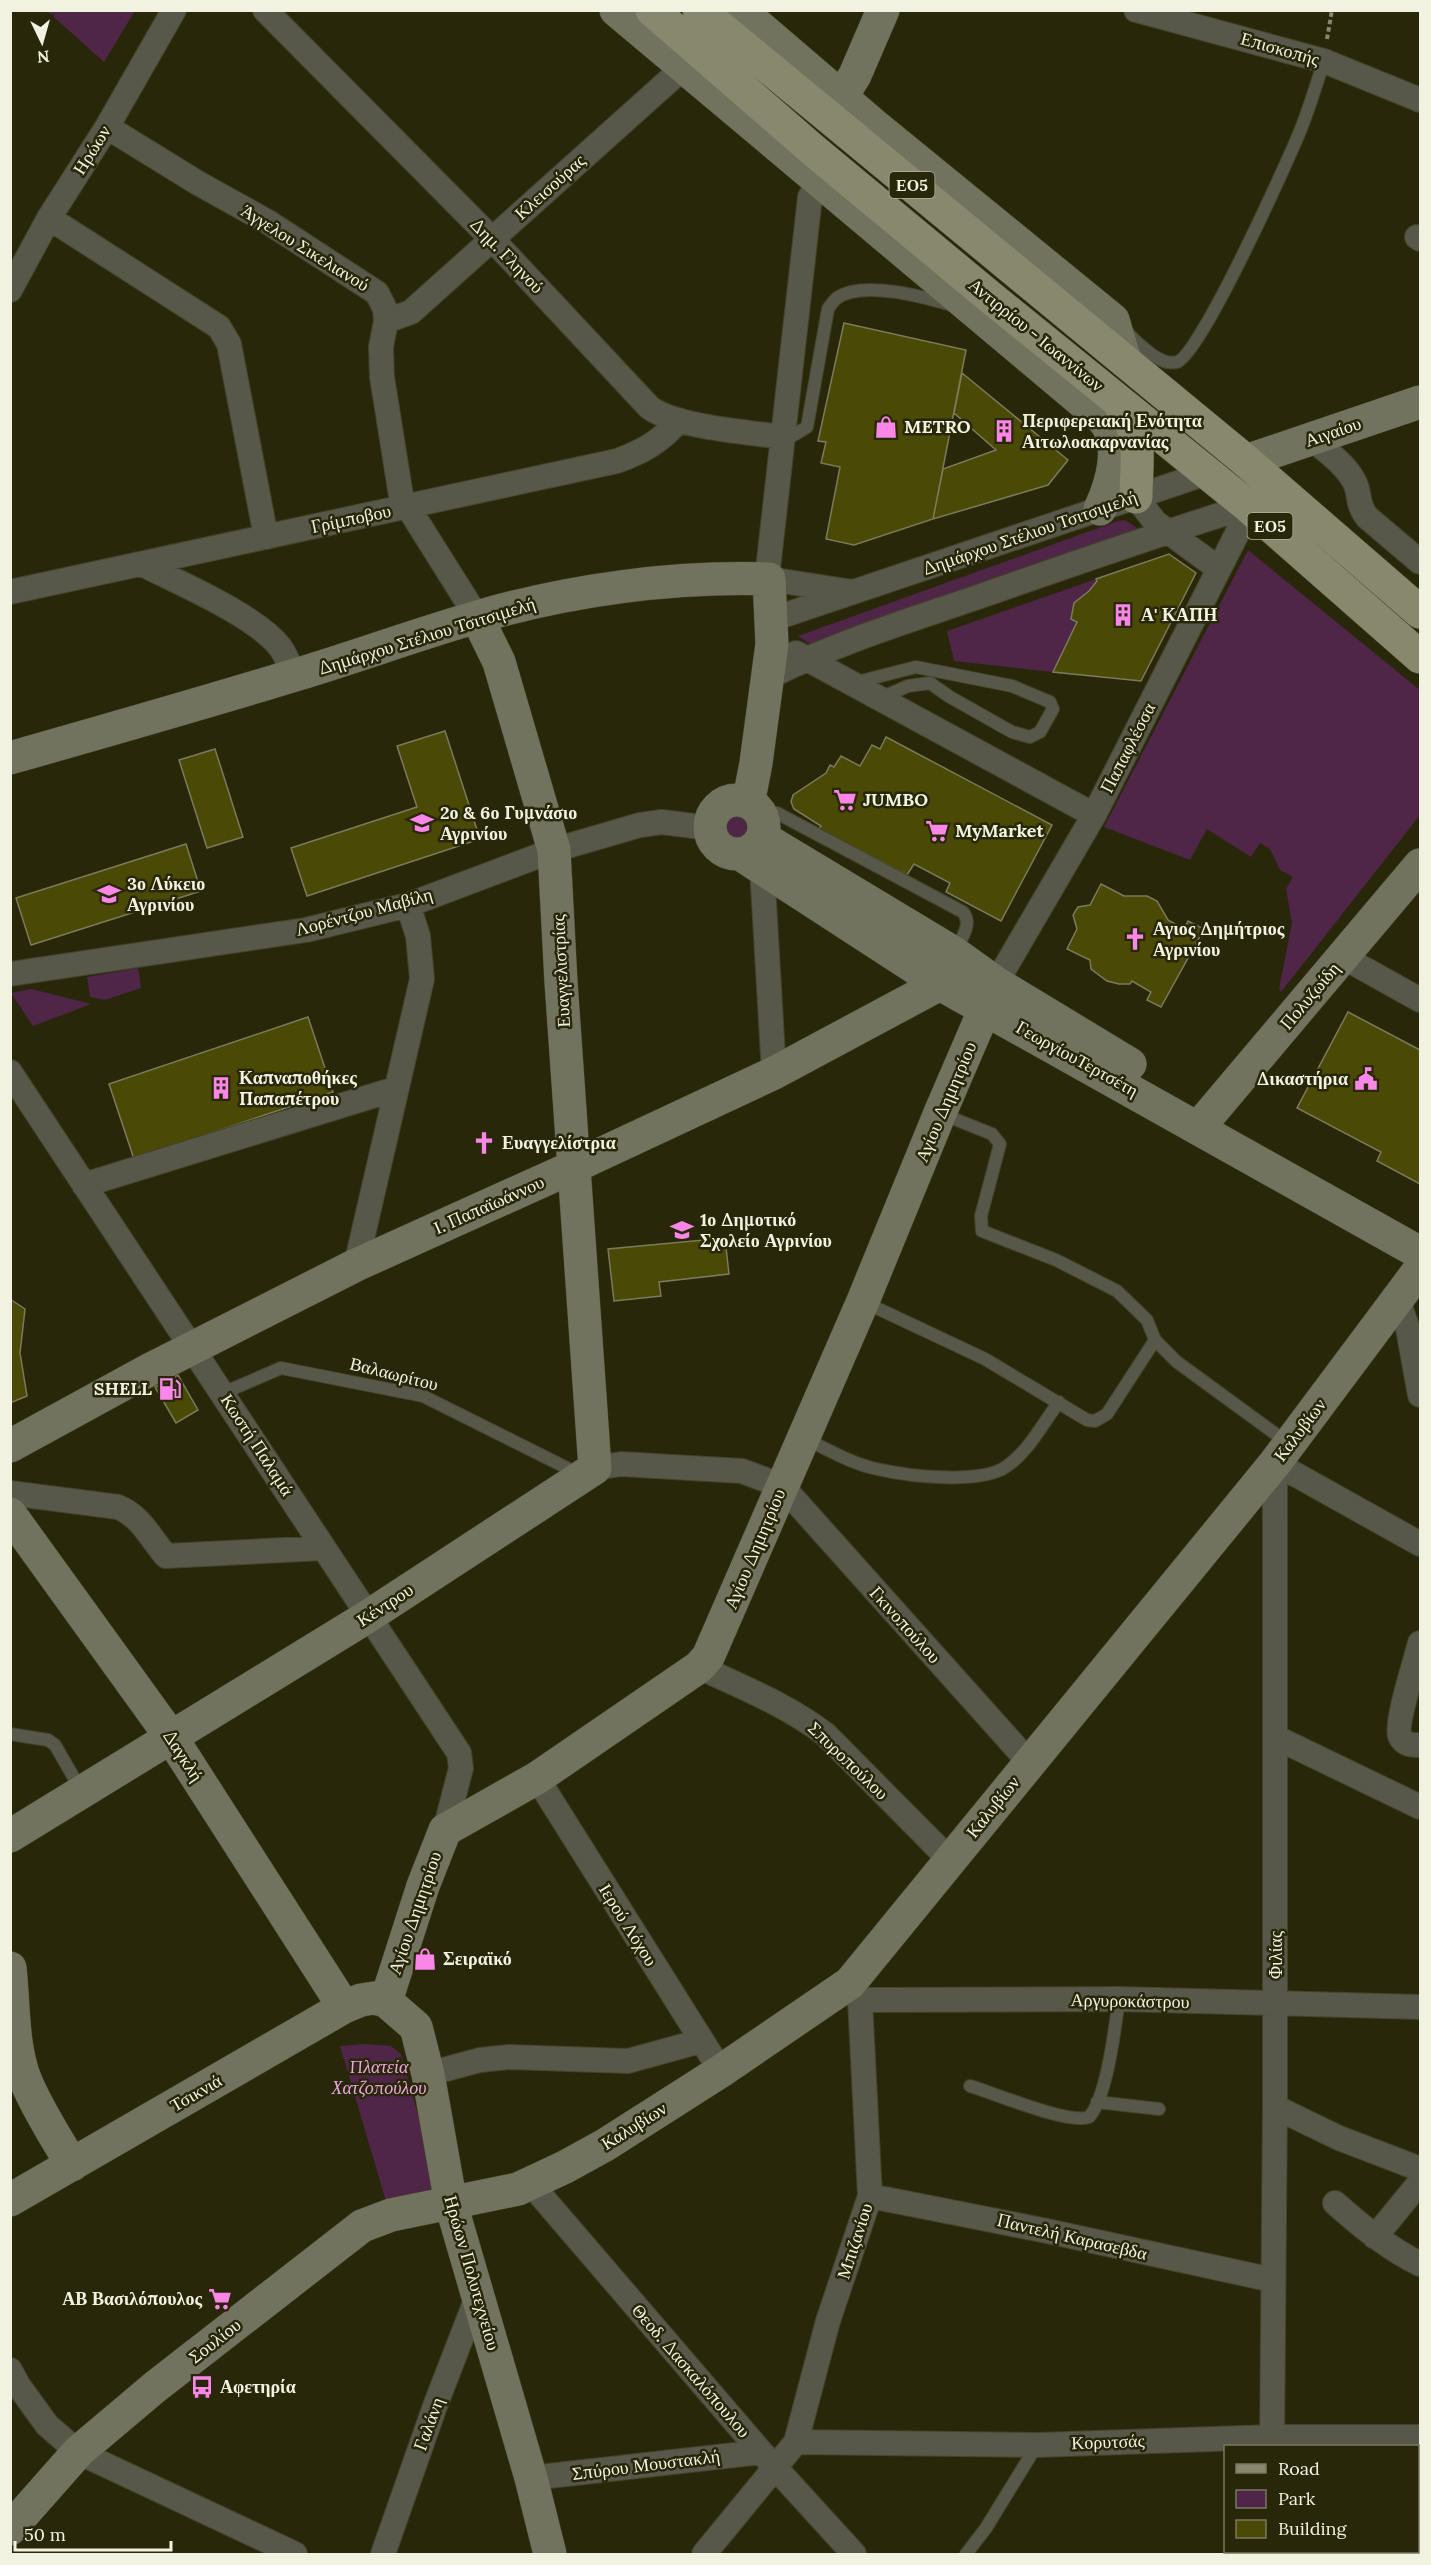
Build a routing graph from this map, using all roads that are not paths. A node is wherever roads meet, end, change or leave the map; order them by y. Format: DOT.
graph roads {
  1 [pos="174,10"];
  2 [pos="265,10"];
  3 [pos="616,10"];
  4 [pos="632,10"];
  5 [pos="699,10"];
  6 [pos="883,10"];
  7 [pos="1136,10"];
  8 [pos="735,13"];
  9 [pos="658,15"];
  10 [pos="1324,62"];
  11 [pos="683,68"];
  12 [pos="841,98"];
  13 [pos="1420,100"];
  14 [pos="107,127"];
  15 [pos="819,182"];
  16 [pos="50,218"];
  17 [pos="492,239"];
  18 [pos="14,272"];
  19 [pos="974,311"];
  20 [pos="1113,320"];
  21 [pos="386,321"];
  22 [pos="1125,361"];
  23 [pos="1116,400"];
  24 [pos="1420,402"];
  25 [pos="679,420"];
  26 [pos="782,437"];
  27 [pos="1312,439"];
  28 [pos="1246,461"];
  29 [pos="1207,473"];
  30 [pos="1136,497"];
  31 [pos="407,507"];
  32 [pos="1249,507"];
  33 [pos="1100,509"];
  34 [pos="1167,532"];
  35 [pos="266,537"];
  36 [pos="1420,562"];
  37 [pos="141,564"];
  38 [pos="1219,569"];
  39 [pos="769,579"];
  40 [pos="10,592"];
  41 [pos="853,592"];
  42 [pos="1420,612"];
  43 [pos="477,617"];
  44 [pos="771,632"];
  45 [pos="1420,657"];
  46 [pos="807,658"];
  47 [pos="294,676"];
  48 [pos="767,678"];
  49 [pos="849,684"];
  50 [pos="877,699"];
  51 [pos="10,758"];
  52 [pos="746,801"];
  53 [pos="1094,815"];
  54 [pos="709,828"];
  55 [pos="760,843"];
  56 [pos="554,850"];
  57 [pos="1420,865"];
  58 [pos="408,905"];
  59 [pos="954,953"];
  60 [pos="1343,957"];
  61 [pos="10,974"];
  62 [pos="940,984"];
  63 [pos="991,996"];
  64 [pos="1420,1000"];
  65 [pos="774,1073"];
  66 [pos="13,1081"];
  67 [pos="395,1089"];
  68 [pos="940,1113"];
  69 [pos="1204,1120"];
  70 [pos="573,1167"];
  71 [pos="84,1185"];
  72 [pos="1420,1230"];
  73 [pos="1420,1253"];
  74 [pos="356,1265"];
  75 [pos="1420,1269"];
  76 [pos="863,1301"];
  77 [pos="1398,1301"];
  78 [pos="1155,1340"];
  79 [pos="193,1347"];
  80 [pos="223,1393"];
  81 [pos="1420,1395"];
  82 [pos="1059,1402"];
  83 [pos="802,1437"];
  84 [pos="10,1446"];
  85 [pos="1282,1453"];
  86 [pos="588,1472"];
  87 [pos="782,1486"];
  88 [pos="10,1493"];
  89 [pos="10,1514"];
  90 [pos="1420,1544"];
  91 [pos="323,1548"];
  92 [pos="367,1617"];
  93 [pos="1420,1643"];
  94 [pos="699,1667"];
  95 [pos="10,1734"];
  96 [pos="171,1737"];
  97 [pos="1275,1737"];
  98 [pos="1420,1745"];
  99 [pos="1029,1762"];
  100 [pos="537,1778"];
  101 [pos="82,1791"];
  102 [pos="1420,1807"];
  103 [pos="445,1830"];
  104 [pos="10,1836"];
  105 [pos="950,1860"];
  106 [pos="10,1968"];
  107 [pos="855,1991"];
  108 [pos="1119,2000"];
  109 [pos="386,2001"];
  110 [pos="1276,2004"];
  111 [pos="344,2007"];
  112 [pos="1420,2007"];
  113 [pos="701,2041"];
  114 [pos="14,2052"];
  115 [pos="721,2071"];
  116 [pos="428,2074"];
  117 [pos="970,2086"];
  118 [pos="1097,2102"];
  119 [pos="1275,2107"];
  120 [pos="1159,2109"];
  121 [pos="72,2165"];
  122 [pos="1420,2169"];
  123 [pos="1420,2182"];
  124 [pos="531,2184"];
  125 [pos="870,2196"];
  126 [pos="10,2200"];
  127 [pos="1335,2203"];
  128 [pos="451,2204"];
  129 [pos="1375,2237"];
  130 [pos="1420,2264"];
  131 [pos="1273,2280"];
  132 [pos="478,2295"];
  133 [pos="13,2381"];
  134 [pos="1420,2437"];
  135 [pos="796,2442"];
  136 [pos="1272,2442"];
  137 [pos="1037,2445"];
  138 [pos="78,2452"];
  139 [pos="768,2459"];
  140 [pos="531,2478"];
  141 [pos="10,2529"];
  142 [pos="295,2554"];
  143 [pos="383,2554"];
  144 [pos="550,2554"];
  145 [pos="705,2554"];
  146 [pos="854,2554"];
  147 [pos="966,2554"];
  1 -- 14 [label="street, Ηρώων"];
  2 -- 17 [label="street, Δημ. Γληνού"];
  3 -- 11 [label="street"];
  4 -- 9 [label="main road"];
  5 -- 22 [label="main road, Αντιρρίου - Ιωαννίνων / ΕΟ5"];
  6 -- 12 [label="street"];
  7 -- 10 [label="street, Επισκοπής"];
  8 -- 12 [label="street"];
  9 -- 23 [label="main road, Αντιρρίου - Ιωαννίνων / ΕΟ5"];
  10 -- 13 [label="street, Επισκοπής"];
  10 -- 20 [label="lane"];
  11 -- 15 [label="street"];
  11 -- 17 [label="street, Κλεισούρας"];
  12 -- 20 [label="street"];
  14 -- 16 [label="street, Ηρώων"];
  14 -- 21 [label="street, Άγγελου Σικελιανού"];
  15 -- 19 [label="street"];
  15 -- 26 [label="street"];
  16 -- 18 [label="street, Ηρώων"];
  16 -- 35 [label="street"];
  17 -- 21 [label="street, Κλεισούρας"];
  17 -- 25 [label="street, Δημ. Γληνού"];
  19 -- 26 [label="lane"];
  19 -- 33 [label="street"];
  20 -- 22 [label="street"];
  21 -- 31 [label="street, Άγγελου Σικελιανού"];
  22 -- 28 [label="main road, Αντιρρίου - Ιωαννίνων / ΕΟ5"];
  23 -- 29 [label="main road, Αντιρρίου - Ιωαννίνων / ΕΟ5"];
  23 -- 30 [label="main road"];
  24 -- 27 [label="street, Αιγαίου"];
  25 -- 26 [label="street, Δημ. Γληνού"];
  25 -- 31 [label="street, Γρίμποβου"];
  26 -- 39 [label="street"];
  27 -- 28 [label="street, Αιγαίου"];
  27 -- 36 [label="street"];
  28 -- 42 [label="main road, Αντιρρίου - Ιωαννίνων / ΕΟ5"];
  29 -- 30 [label="street, Δημάρχου Στέλιου Τσιτσιμελή"];
  29 -- 32 [label="main road, Αντιρρίου - Ιωαννίνων / ΕΟ5"];
  30 -- 33 [label="street, Δημάρχου Στέλιου Τσιτσιμελή"];
  30 -- 34 [label="street"];
  31 -- 35 [label="street, Γρίμποβου"];
  31 -- 43 [label="street, Ευαγγελιστρίας"];
  32 -- 34 [label="street"];
  32 -- 38 [label="street, Παπαφλέσσα"];
  32 -- 45 [label="main road, Αντιρρίου - Ιωαννίνων / ΕΟ5"];
  33 -- 41 [label="street, Δημάρχου Στέλιου Τσιτσιμελή"];
  34 -- 38 [label="street"];
  34 -- 46 [label="street"];
  35 -- 37 [label="street, Γρίμποβου"];
  37 -- 40 [label="street, Γρίμποβου"];
  37 -- 47 [label="street"];
  38 -- 53 [label="street, Παπαφλέσσα"];
  39 -- 41 [label="street, Δημάρχου Στέλιου Τσιτσιμελή"];
  39 -- 43 [label="street, Δημάρχου Στέλιου Τσιτσιμελή"];
  39 -- 44 [label="street"];
  41 -- 44 [label="street, Δημάρχου Στέλιου Τσιτσιμελή"];
  43 -- 47 [label="street, Δημάρχου Στέλιου Τσιτσιμελή"];
  43 -- 56 [label="street, Ευαγγελιστρίας"];
  44 -- 46 [label="street"];
  44 -- 48 [label="street"];
  46 -- 48 [label="street"];
  46 -- 49 [label="street"];
  47 -- 51 [label="street, Δημάρχου Στέλιου Τσιτσιμελή"];
  48 -- 52 [label="street"];
  49 -- 50 [label="street"];
  49 -- 50 [label="lane"];
  50 -- 53 [label="street"];
  52 -- 54 [label="street"];
  52 -- 55 [label="street"];
  53 -- 63 [label="street, Παπαφλέσσα"];
  54 -- 55 [label="street"];
  54 -- 56 [label="street, Λορέντζου Μαβίλη"];
  55 -- 59 [label="street, ΓεωργίουΤερτσέτη"];
  55 -- 62 [label="street, ΓεωργίουΤερτσέτη"];
  55 -- 65 [label="street"];
  56 -- 58 [label="street, Λορέντζου Μαβίλη"];
  56 -- 70 [label="street, Ευαγγελιστρίας"];
  57 -- 60 [label="street, Πολυζωίδη"];
  58 -- 61 [label="street, Λορέντζου Μαβίλη"];
  58 -- 67 [label="street"];
  59 -- 62 [label="street"];
  59 -- 63 [label="street, ΓεωργίουΤερτσέτη"];
  60 -- 64 [label="street"];
  60 -- 69 [label="street, Πολυζωίδη"];
  62 -- 63 [label="street, ΓεωργίουΤερτσέτη"];
  62 -- 65 [label="street, Ι. Παπαϊωάννου"];
  63 -- 68 [label="street, Αγίου Δημητρίου"];
  63 -- 69 [label="street, ΓεωργίουΤερτσέτη"];
  65 -- 70 [label="street, Ι. Παπαϊωάννου"];
  66 -- 71 [label="street, Κωστή Παλαμά"];
  67 -- 71 [label="street"];
  67 -- 74 [label="street"];
  68 -- 76 [label="street, Αγίου Δημητρίου"];
  68 -- 78 [label="lane"];
  69 -- 72 [label="street, ΓεωργίουΤερτσέτη"];
  69 -- 73 [label="street, ΓεωργίουΤερτσέτη"];
  70 -- 74 [label="street, Ι. Παπαϊωάννου"];
  70 -- 86 [label="street, Ευαγγελιστρίας"];
  71 -- 79 [label="street, Κωστή Παλαμά"];
  74 -- 79 [label="street, Ι. Παπαϊωάννου"];
  75 -- 77 [label="street, Καλυβίων"];
  76 -- 82 [label="lane"];
  76 -- 83 [label="street, Αγίου Δημητρίου"];
  77 -- 81 [label="street"];
  77 -- 85 [label="street, Καλυβίων"];
  78 -- 82 [label="lane"];
  78 -- 85 [label="lane"];
  79 -- 80 [label="street, Κωστή Παλαμά"];
  79 -- 84 [label="street, Ι. Παπαϊωάννου"];
  80 -- 86 [label="lane, Βαλαωρίτου"];
  80 -- 91 [label="street, Κωστή Παλαμά"];
  82 -- 83 [label="lane"];
  83 -- 87 [label="street, Αγίου Δημητρίου"];
  85 -- 90 [label="street"];
  85 -- 97 [label="street, Φιλίας"];
  85 -- 99 [label="street, Καλυβίων"];
  86 -- 87 [label="street, Κέντρου"];
  86 -- 92 [label="street, Κέντρου"];
  87 -- 94 [label="street, Αγίου Δημητρίου"];
  87 -- 99 [label="street, Γκινοπούλου"];
  88 -- 91 [label="street"];
  89 -- 96 [label="street, Δαγκλή"];
  91 -- 92 [label="street, Κωστή Παλαμά"];
  92 -- 96 [label="street, Κέντρου"];
  92 -- 103 [label="street, Κωστή Παλαμά"];
  93 -- 98 [label="street"];
  94 -- 100 [label="street, Αγίου Δημητρίου"];
  94 -- 105 [label="street, Σπυροπούλου"];
  95 -- 101 [label="lane"];
  96 -- 101 [label="street, Κέντρου"];
  96 -- 111 [label="street, Δαγκλή"];
  97 -- 102 [label="street"];
  97 -- 110 [label="street, Φιλίας"];
  99 -- 105 [label="street, Καλυβίων"];
  100 -- 103 [label="street, Αγίου Δημητρίου"];
  100 -- 113 [label="street, Ιερού Λόχου"];
  101 -- 104 [label="street, Κέντρου"];
  103 -- 109 [label="street, Αγίου Δημητρίου"];
  105 -- 107 [label="street, Καλυβίων"];
  106 -- 114 [label="street"];
  107 -- 108 [label="street, Αργυροκάστρου"];
  107 -- 115 [label="street, Καλυβίων"];
  107 -- 125 [label="street, Μπιζανίου"];
  108 -- 110 [label="street, Αργυροκάστρου"];
  108 -- 118 [label="lane"];
  109 -- 111 [label="street, Τσικνιά"];
  109 -- 116 [label="street, Ηρώων Πολυτεχνείου"];
  110 -- 112 [label="street, Αργυροκάστρου"];
  110 -- 119 [label="street, Φιλίας"];
  111 -- 121 [label="street, Τσικνιά"];
  113 -- 115 [label="street, Ιερού Λόχου"];
  113 -- 116 [label="street"];
  114 -- 121 [label="street"];
  115 -- 124 [label="street, Καλυβίων"];
  116 -- 128 [label="street, Ηρώων Πολυτεχνείου"];
  117 -- 118 [label="lane"];
  118 -- 120 [label="lane"];
  119 -- 122 [label="street"];
  119 -- 131 [label="street, Φιλίας"];
  121 -- 126 [label="street, Τσικνιά"];
  123 -- 129 [label="street"];
  124 -- 128 [label="street, Καλυβίων"];
  124 -- 139 [label="street, Θεοδ. Δασκαλόπουλου"];
  125 -- 131 [label="street, Παντελή Καρασεβδα"];
  125 -- 135 [label="street, Μπιζανίου"];
  127 -- 129 [label="street"];
  128 -- 132 [label="street, Ηρώων Πολυτεχνείου"];
  128 -- 138 [label="street, Σουλίου"];
  129 -- 130 [label="street"];
  131 -- 136 [label="street, Φιλίας"];
  132 -- 140 [label="street, Ηρώων Πολυτεχνείου"];
  132 -- 143 [label="street, Γαλάνη"];
  133 -- 138 [label="street"];
  134 -- 136 [label="street, Κορυτσάς"];
  135 -- 137 [label="street, Κορυτσάς"];
  135 -- 139 [label="street, Μπιζανίου"];
  136 -- 137 [label="street, Κορυτσάς"];
  137 -- 147 [label="lane"];
  138 -- 141 [label="street, Σουλίου"];
  138 -- 142 [label="street"];
  139 -- 140 [label="street, Σπύρου Μουστακλή"];
  139 -- 145 [label="street, Μπιζανίου"];
  139 -- 146 [label="street, Θεοδ. Δασκαλόπουλου"];
  140 -- 144 [label="street, Ηρώων Πολυτεχνείου"];
}
